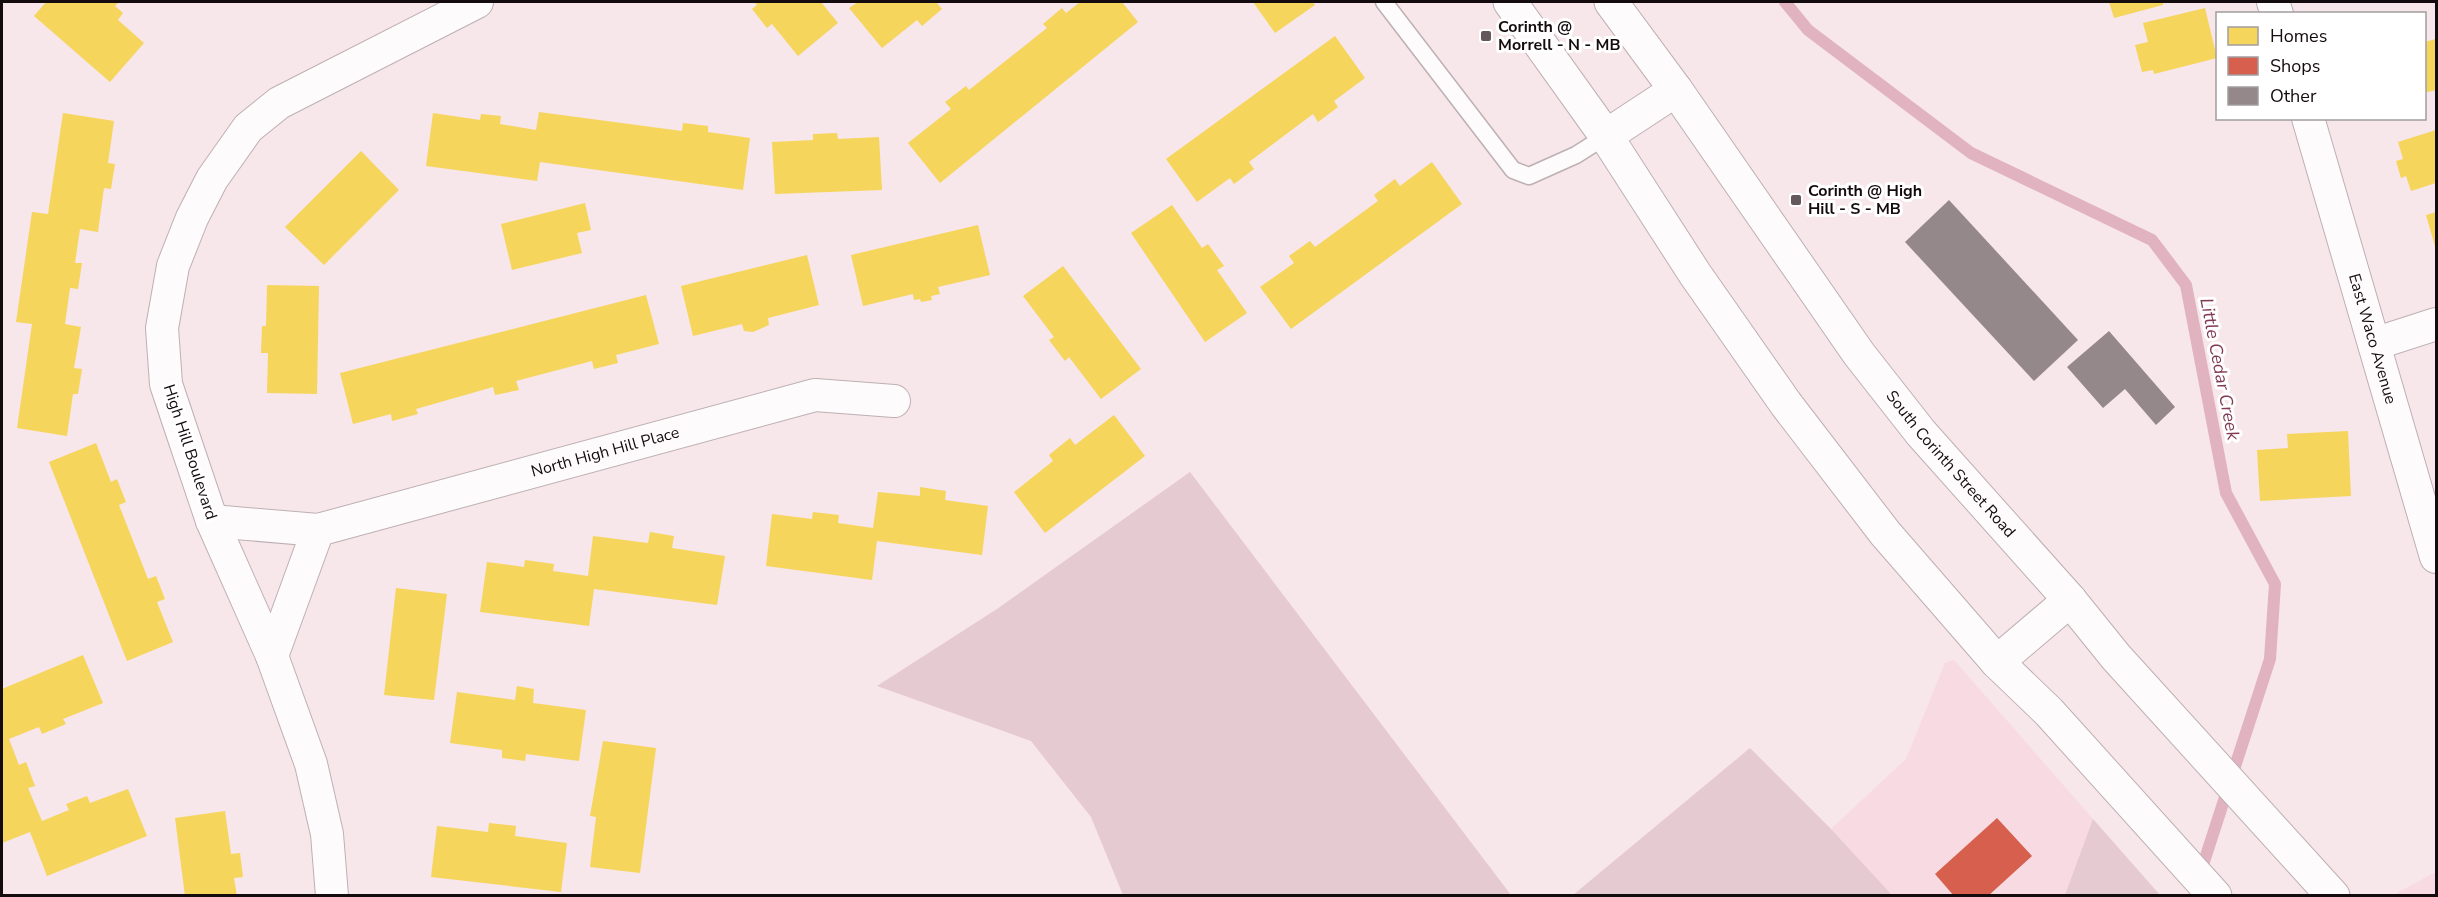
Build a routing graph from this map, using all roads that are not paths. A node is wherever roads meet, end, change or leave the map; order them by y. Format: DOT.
graph roads {
  1 [pos="477,2"];
  2 [pos="1384,2"];
  3 [pos="1510,2"];
  4 [pos="1611,2"];
  5 [pos="1676,90"];
  6 [pos="2309,120"];
  7 [pos="1606,136"];
  8 [pos="2436,324"];
  9 [pos="2374,345"];
  10 [pos="894,401"];
  11 [pos="212,520"];
  12 [pos="318,530"];
  13 [pos="2436,557"];
  14 [pos="2070,600"];
  15 [pos="272,656"];
  16 [pos="1997,662"];
  17 [pos="2332,894"];
  18 [pos="332,896"];
  19 [pos="2215,896"];
  1 -- 11 [label="street, High Hill Boulevard"];
  2 -- 7 [label="lane"];
  3 -- 7 [label="main road"];
  4 -- 5 [label="main road, South Corinth Street Road"];
  5 -- 7 [label="main road"];
  5 -- 14 [label="main road, South Corinth Street Road"];
  6 -- 9 [label="street, East Waco Avenue"];
  7 -- 16 [label="main road"];
  8 -- 9 [label="street"];
  9 -- 13 [label="street, East Waco Avenue"];
  10 -- 12 [label="street, North High Hill Place"];
  11 -- 12 [label="street, North High Hill Place"];
  11 -- 15 [label="street, High Hill Boulevard"];
  12 -- 15 [label="street"];
  14 -- 16 [label="main road"];
  14 -- 17 [label="main road, South Corinth Street Road"];
  15 -- 18 [label="street, High Hill Boulevard"];
  16 -- 19 [label="main road"];
}
